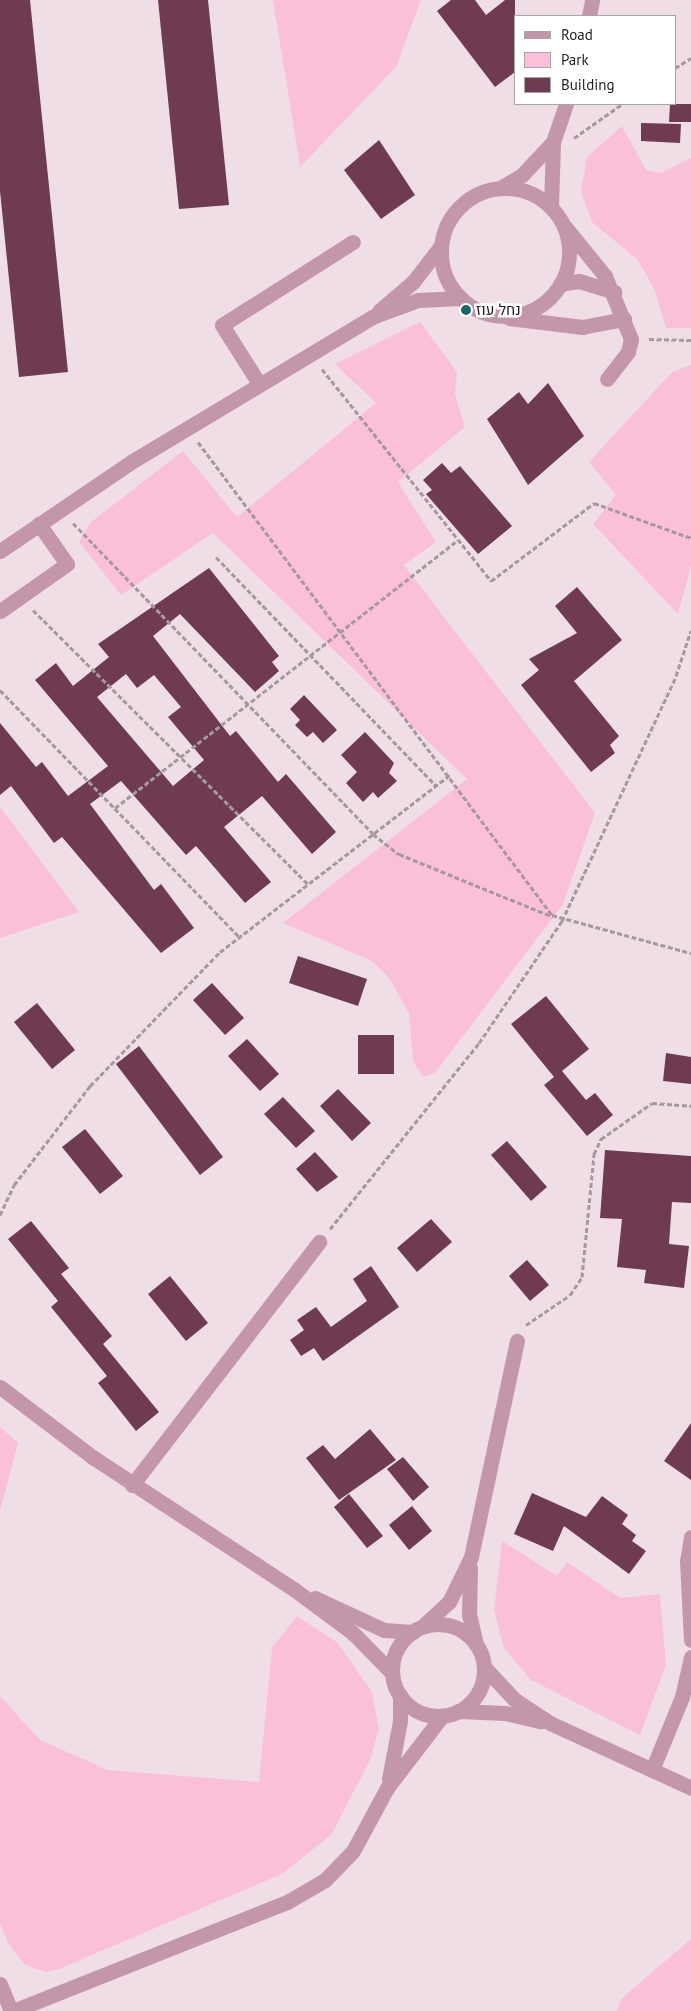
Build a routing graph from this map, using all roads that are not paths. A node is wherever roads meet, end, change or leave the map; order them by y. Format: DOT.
graph roads {
  1 [pos="592,0"];
  2 [pos="589,15"];
  3 [pos="566,105"];
  4 [pos="552,148"];
  5 [pos="502,187"];
  6 [pos="551,207"];
  7 [pos="563,225"];
  8 [pos="352,242"];
  9 [pos="440,247"];
  10 [pos="560,284"];
  11 [pos="614,292"];
  12 [pos="461,298"];
  13 [pos="493,315"];
  14 [pos="372,317"];
  15 [pos="624,319"];
  16 [pos="607,379"];
  17 [pos="258,382"];
  18 [pos="39,524"];
  19 [pos="0,551"];
  20 [pos="0,611"];
  21 [pos="319,1242"];
  22 [pos="517,1341"];
  23 [pos="0,1387"];
  24 [pos="132,1484"];
  25 [pos="691,1537"];
  26 [pos="471,1557"];
  27 [pos="295,1590"];
  28 [pos="418,1629"];
  29 [pos="691,1640"];
  30 [pos="476,1644"];
  31 [pos="691,1657"];
  32 [pos="484,1667"];
  33 [pos="392,1673"];
  34 [pos="400,1695"];
  35 [pos="458,1711"];
  36 [pos="442,1716"];
  37 [pos="550,1723"];
  38 [pos="652,1770"];
  39 [pos="387,1788"];
  40 [pos="691,1788"];
  41 [pos="0,1984"];
  42 [pos="12,2011"];
  1 -- 2 [label="street"];
  3 -- 4 [label="street"];
  4 -- 5 [label="street"];
  4 -- 6 [label="street"];
  5 -- 6 [label="street"];
  5 -- 9 [label="street"];
  6 -- 7 [label="street"];
  7 -- 10 [label="street"];
  7 -- 11 [label="street"];
  8 -- 17 [label="street"];
  9 -- 12 [label="street"];
  9 -- 14 [label="street"];
  10 -- 11 [label="street"];
  10 -- 13 [label="street"];
  11 -- 15 [label="street"];
  12 -- 13 [label="street"];
  12 -- 14 [label="street"];
  13 -- 15 [label="street"];
  14 -- 17 [label="street"];
  15 -- 16 [label="street"];
  17 -- 18 [label="street"];
  18 -- 19 [label="street"];
  18 -- 20 [label="street"];
  21 -- 24 [label="street"];
  22 -- 26 [label="street"];
  23 -- 24 [label="street"];
  24 -- 27 [label="street"];
  25 -- 29 [label="street"];
  26 -- 28 [label="street"];
  26 -- 30 [label="street"];
  27 -- 28 [label="street"];
  27 -- 33 [label="street"];
  28 -- 30 [label="street"];
  28 -- 33 [label="street"];
  30 -- 32 [label="street"];
  31 -- 38 [label="street"];
  32 -- 35 [label="street"];
  32 -- 37 [label="street"];
  33 -- 34 [label="street"];
  34 -- 36 [label="street"];
  34 -- 39 [label="street"];
  35 -- 36 [label="street"];
  35 -- 37 [label="street"];
  36 -- 39 [label="street"];
  37 -- 38 [label="street"];
  38 -- 40 [label="street"];
  39 -- 42 [label="street"];
  41 -- 42 [label="street"];
}
